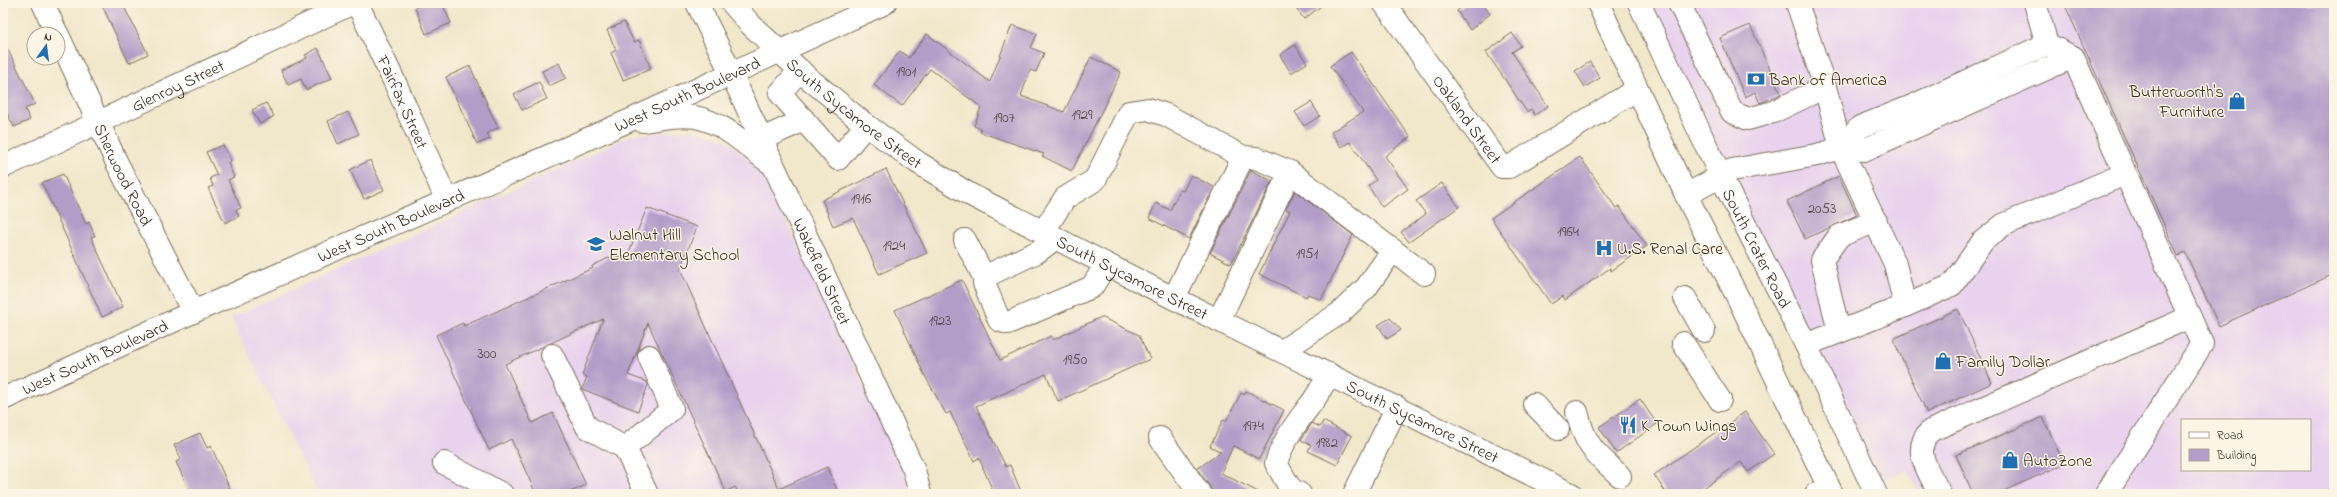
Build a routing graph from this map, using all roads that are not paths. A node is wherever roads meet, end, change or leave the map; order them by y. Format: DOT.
graph roads {
  1 [pos="43,3"];
  2 [pos="353,3"];
  3 [pos="357,3"];
  4 [pos="697,3"];
  5 [pos="732,3"];
  6 [pos="885,3"];
  7 [pos="1384,3"];
  8 [pos="1598,3"];
  9 [pos="1639,3"];
  10 [pos="1679,3"];
  11 [pos="1797,3"];
  12 [pos="2035,3"];
  13 [pos="54,26"];
  14 [pos="2046,44"];
  15 [pos="779,51"];
  16 [pos="66,52"];
  17 [pos="2073,57"];
  18 [pos="800,70"];
  19 [pos="731,73"];
  20 [pos="1825,87"];
  21 [pos="1636,90"];
  22 [pos="804,120"];
  23 [pos="98,122"];
  24 [pos="621,124"];
  25 [pos="866,126"];
  26 [pos="762,139"];
  27 [pos="1842,148"];
  28 [pos="1243,157"];
  29 [pos="773,165"];
  30 [pos="3,167"];
  31 [pos="1290,172"];
  32 [pos="2125,174"];
  33 [pos="1720,175"];
  34 [pos="1686,196"];
  35 [pos="447,201"];
  36 [pos="1876,221"];
  37 [pos="1050,235"];
  38 [pos="965,240"];
  39 [pos="1393,250"];
  40 [pos="1106,264"];
  41 [pos="1424,274"];
  42 [pos="984,277"];
  43 [pos="1174,298"];
  44 [pos="1685,298"];
  45 [pos="1905,306"];
  46 [pos="192,312"];
  47 [pos="2190,317"];
  48 [pos="1219,320"];
  49 [pos="1704,331"];
  50 [pos="1839,332"];
  51 [pos="1683,343"];
  52 [pos="1806,345"];
  53 [pos="1282,351"];
  54 [pos="552,355"];
  55 [pos="649,356"];
  56 [pos="1329,374"];
  57 [pos="3,399"];
  58 [pos="1720,400"];
  59 [pos="1534,404"];
  60 [pos="1396,407"];
  61 [pos="1577,412"];
  62 [pos="1558,429"];
  63 [pos="1160,438"];
  64 [pos="626,448"];
  65 [pos="444,463"];
  66 [pos="914,470"];
  67 [pos="1620,476"];
  68 [pos="1825,492"];
  69 [pos="502,494"];
  70 [pos="648,494"];
  71 [pos="920,494"];
  72 [pos="932,494"];
  73 [pos="1200,494"];
  74 [pos="1300,494"];
  75 [pos="1354,494"];
  76 [pos="1572,494"];
  77 [pos="1876,494"];
  78 [pos="1940,494"];
  79 [pos="2106,494"];
  1 -- 13 [label="street, Sherwood Road"];
  2 -- 23 [label="street, Glenroy Street"];
  3 -- 35 [label="street, Fairfax Street"];
  4 -- 19 [label="street"];
  5 -- 15 [label="street, South Sycamore Street"];
  6 -- 15 [label="street, West South Boulevard"];
  7 -- 21 [label="street, Oakland Street"];
  8 -- 21 [label="street"];
  9 -- 33 [label="street, South Crater Road"];
  10 -- 20 [label="street"];
  11 -- 20 [label="street"];
  12 -- 14 [label="street"];
  14 -- 17 [label="street"];
  14 -- 27 [label="street"];
  15 -- 18 [label="street, South Sycamore Street"];
  15 -- 19 [label="street, West South Boulevard"];
  16 -- 23 [label="street, Sherwood Road"];
  17 -- 27 [label="street"];
  17 -- 32 [label="street"];
  18 -- 22 [label="street"];
  18 -- 25 [label="street, South Sycamore Street"];
  19 -- 24 [label="street, West South Boulevard"];
  19 -- 26 [label="street, Wakefield Street"];
  20 -- 27 [label="street"];
  21 -- 34 [label="street"];
  22 -- 25 [label="street"];
  22 -- 26 [label="street"];
  23 -- 30 [label="street, Glenroy Street"];
  23 -- 46 [label="street, Sherwood Road"];
  24 -- 29 [label="street"];
  24 -- 35 [label="street, West South Boulevard"];
  25 -- 37 [label="street, South Sycamore Street"];
  26 -- 29 [label="street, Wakefield Street"];
  27 -- 33 [label="street"];
  27 -- 36 [label="street"];
  28 -- 31 [label="street"];
  28 -- 37 [label="street"];
  28 -- 43 [label="street"];
  29 -- 66 [label="street, Wakefield Street"];
  31 -- 39 [label="street"];
  31 -- 48 [label="street"];
  32 -- 45 [label="street"];
  32 -- 47 [label="street"];
  33 -- 34 [label="street"];
  33 -- 52 [label="street, South Crater Road"];
  34 -- 68 [label="street"];
  35 -- 46 [label="street, West South Boulevard"];
  36 -- 45 [label="street"];
  36 -- 50 [label="street"];
  37 -- 40 [label="street, South Sycamore Street"];
  37 -- 42 [label="street"];
  38 -- 42 [label="street"];
  39 -- 41 [label="street"];
  39 -- 53 [label="street"];
  40 -- 42 [label="street"];
  40 -- 43 [label="street, South Sycamore Street"];
  43 -- 48 [label="street, South Sycamore Street"];
  44 -- 49 [label="street"];
  45 -- 50 [label="street"];
  46 -- 57 [label="street, West South Boulevard"];
  47 -- 78 [label="street"];
  47 -- 79 [label="street"];
  48 -- 53 [label="street, South Sycamore Street"];
  50 -- 52 [label="street"];
  51 -- 58 [label="street"];
  52 -- 77 [label="street, South Crater Road"];
  53 -- 56 [label="street, South Sycamore Street"];
  54 -- 64 [label="street"];
  55 -- 64 [label="street"];
  56 -- 60 [label="street, South Sycamore Street"];
  56 -- 74 [label="street"];
  59 -- 62 [label="street"];
  60 -- 75 [label="street"];
  60 -- 76 [label="street, South Sycamore Street"];
  61 -- 67 [label="street"];
  63 -- 73 [label="street"];
  64 -- 70 [label="street"];
  65 -- 69 [label="street"];
  66 -- 71 [label="street, Wakefield Street"];
  66 -- 72 [label="street, Wakefield Street"];
}
